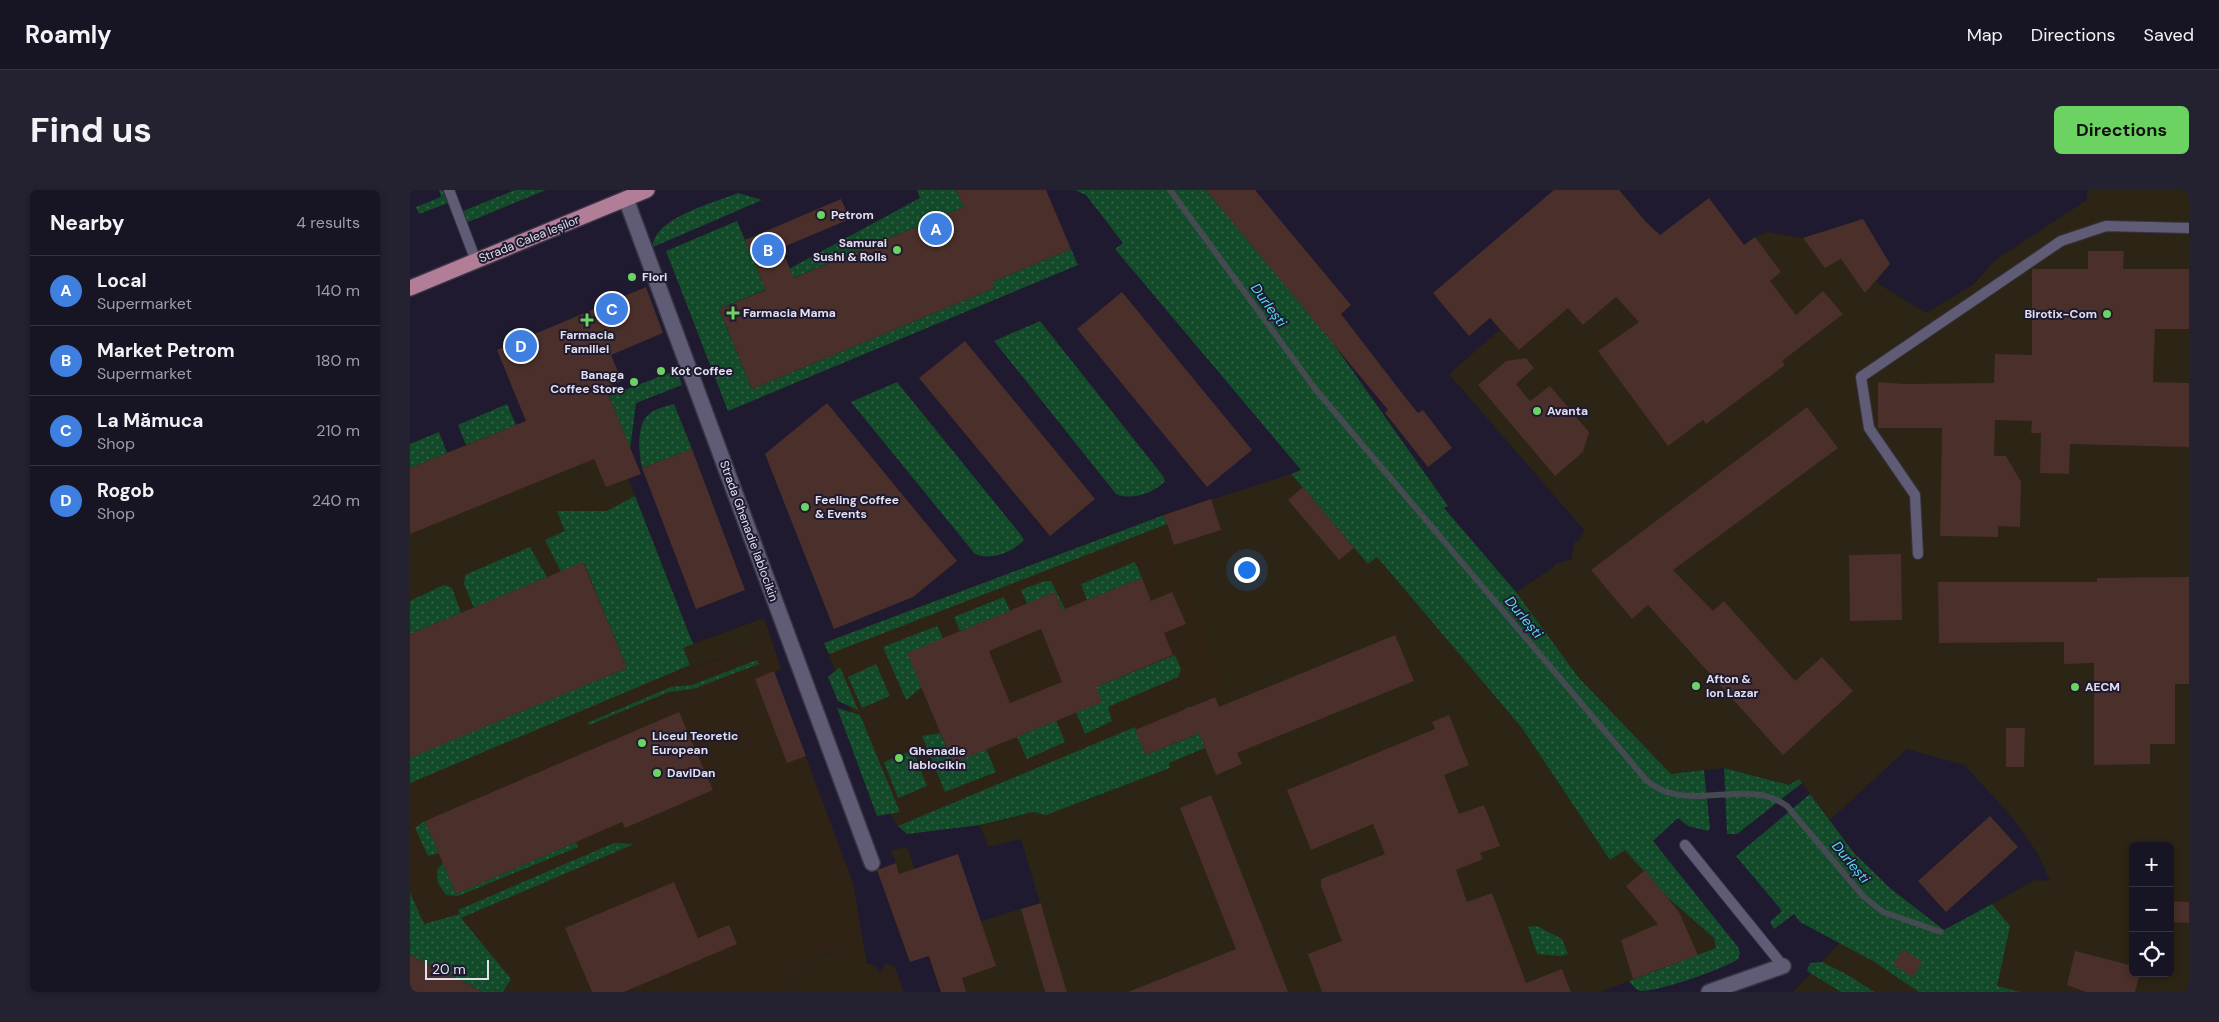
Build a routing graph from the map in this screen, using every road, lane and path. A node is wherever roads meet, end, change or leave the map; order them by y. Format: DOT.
graph roads {
  1 [pos="449,190"];
  2 [pos="647,190"];
  3 [pos="626,199"];
  4 [pos="2189,228"];
  5 [pos="476,261"];
  6 [pos="410,288"];
  7 [pos="1918,554"];
  8 [pos="1685,845"];
  9 [pos="872,863"];
  10 [pos="1783,966"];
  11 [pos="1709,992"];
  1 -- 5 [label="lane"];
  2 -- 3 [label="main road, Strada Calea Ieșilor"];
  3 -- 5 [label="main road, Strada Calea Ieșilor"];
  3 -- 9 [label="street, Strada Ghenadie Iablocikin"];
  4 -- 7 [label="lane"];
  5 -- 6 [label="main road, Strada Calea Ieșilor"];
  8 -- 10 [label="lane"];
  10 -- 11 [label="street"];
}
